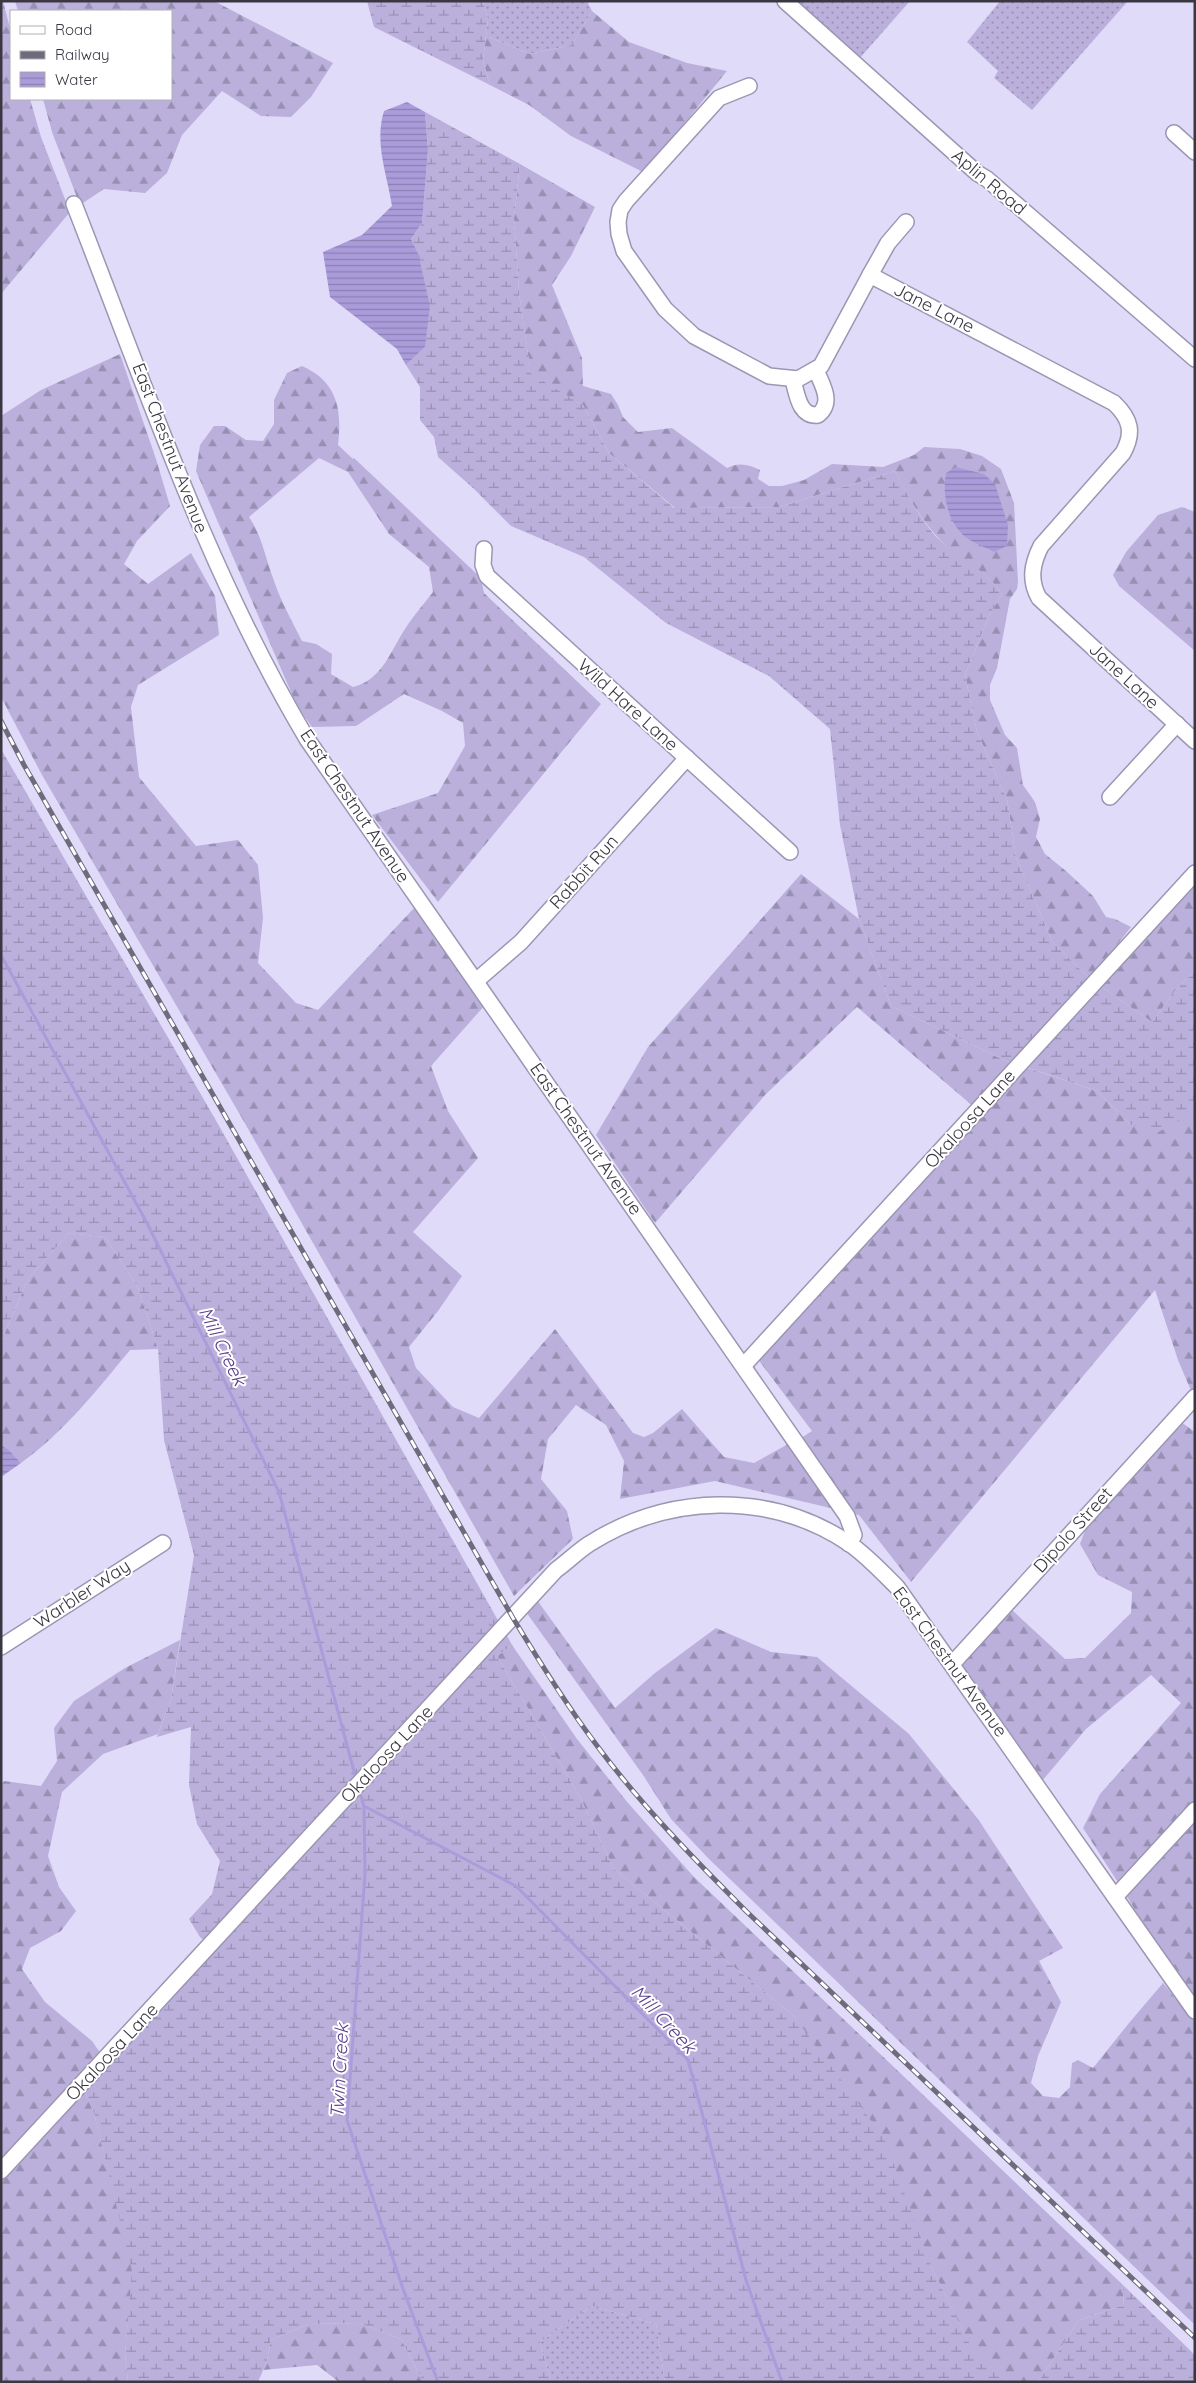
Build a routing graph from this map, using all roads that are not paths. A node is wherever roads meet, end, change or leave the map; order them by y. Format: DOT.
graph roads {
  1 [pos="785,1"];
  2 [pos="749,86"];
  3 [pos="1174,133"];
  4 [pos="1195,152"];
  5 [pos="74,204"];
  6 [pos="906,222"];
  7 [pos="870,275"];
  8 [pos="1195,359"];
  9 [pos="816,370"];
  10 [pos="793,380"];
  11 [pos="484,549"];
  12 [pos="1176,724"];
  13 [pos="1195,741"];
  14 [pos="687,758"];
  15 [pos="1110,797"];
  16 [pos="790,852"];
  17 [pos="1195,873"];
  18 [pos="476,981"];
  19 [pos="744,1365"];
  20 [pos="1195,1397"];
  21 [pos="163,1543"];
  22 [pos="849,1544"];
  23 [pos="1,1647"];
  24 [pos="953,1663"];
  25 [pos="1195,1810"];
  26 [pos="1115,1897"];
  27 [pos="1195,2011"];
  28 [pos="1,2171"];
  1 -- 8 [label="street, Aplin Road"];
  2 -- 10 [label="street"];
  3 -- 4 [label="street"];
  5 -- 18 [label="street, East Chestnut Avenue"];
  6 -- 7 [label="street"];
  7 -- 9 [label="street"];
  7 -- 12 [label="street, Jane Lane"];
  9 -- 10 [label="street"];
  9 -- 10 [label="street"];
  11 -- 14 [label="street, Wild Hare Lane"];
  12 -- 13 [label="street, Jane Lane"];
  12 -- 15 [label="street"];
  14 -- 16 [label="street, Wild Hare Lane"];
  14 -- 18 [label="street, Rabbit Run"];
  17 -- 19 [label="street, Okaloosa Lane"];
  18 -- 19 [label="street, East Chestnut Avenue"];
  19 -- 22 [label="street, East Chestnut Avenue"];
  20 -- 24 [label="street, Dipolo Street"];
  21 -- 23 [label="street, Warbler Way"];
  22 -- 24 [label="street, East Chestnut Avenue"];
  22 -- 28 [label="street, Okaloosa Lane"];
  24 -- 26 [label="street, East Chestnut Avenue"];
  25 -- 26 [label="street"];
  26 -- 27 [label="street, East Chestnut Avenue"];
}
